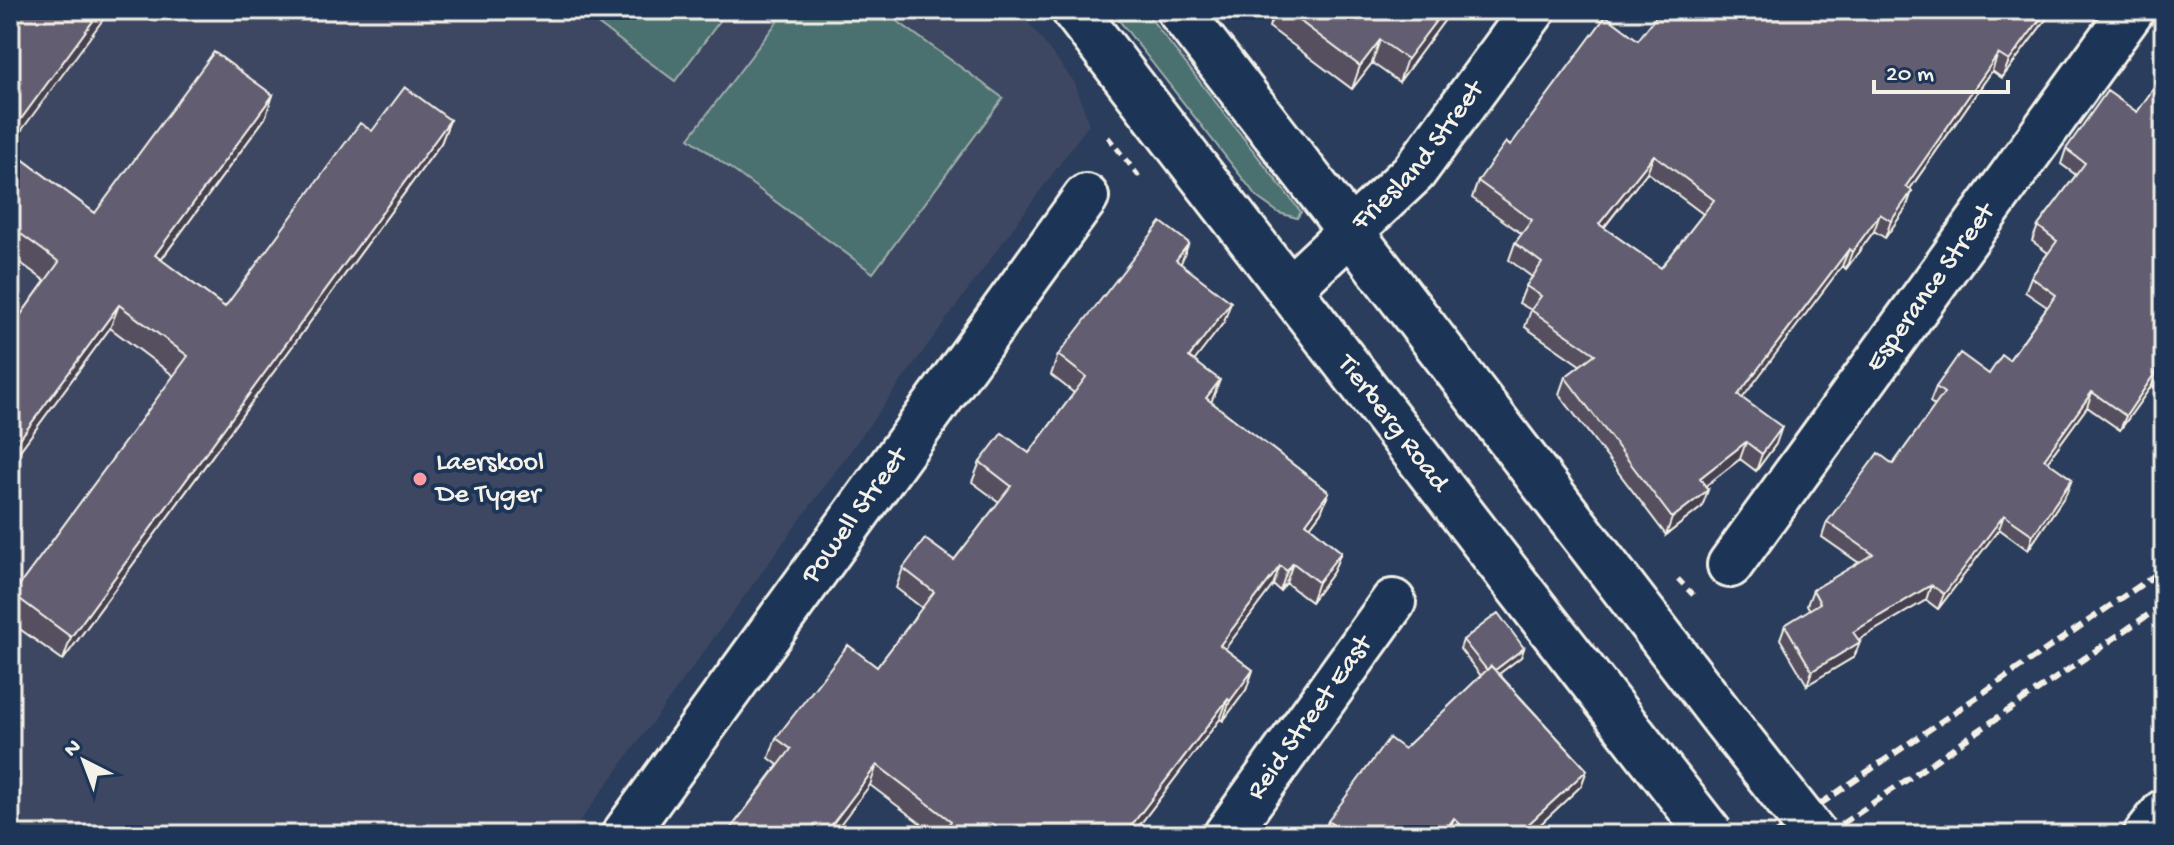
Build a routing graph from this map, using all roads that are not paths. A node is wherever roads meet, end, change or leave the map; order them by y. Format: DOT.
graph roads {
  1 [pos="1074,10"];
  2 [pos="1179,10"];
  3 [pos="1533,10"];
  4 [pos="2132,10"];
  5 [pos="1086,197"];
  6 [pos="1352,231"];
  7 [pos="1302,305"];
  8 [pos="1730,565"];
  9 [pos="1393,602"];
  10 [pos="2164,812"];
  11 [pos="624,835"];
  12 [pos="1226,835"];
  13 [pos="1711,835"];
  14 [pos="1815,835"];
  15 [pos="2146,835"];
  1 -- 7 [label="street, Tierberg Road"];
  2 -- 6 [label="street"];
  3 -- 6 [label="street, Friesland Street"];
  4 -- 8 [label="street, Esperance Street"];
  5 -- 11 [label="street, Powell Street"];
  6 -- 7 [label="street, Friesland Street"];
  6 -- 14 [label="street, bridge"];
  7 -- 13 [label="street, Tierberg Road, bridge"];
  9 -- 12 [label="street, Reid Street East"];
  10 -- 15 [label="street"];
}
